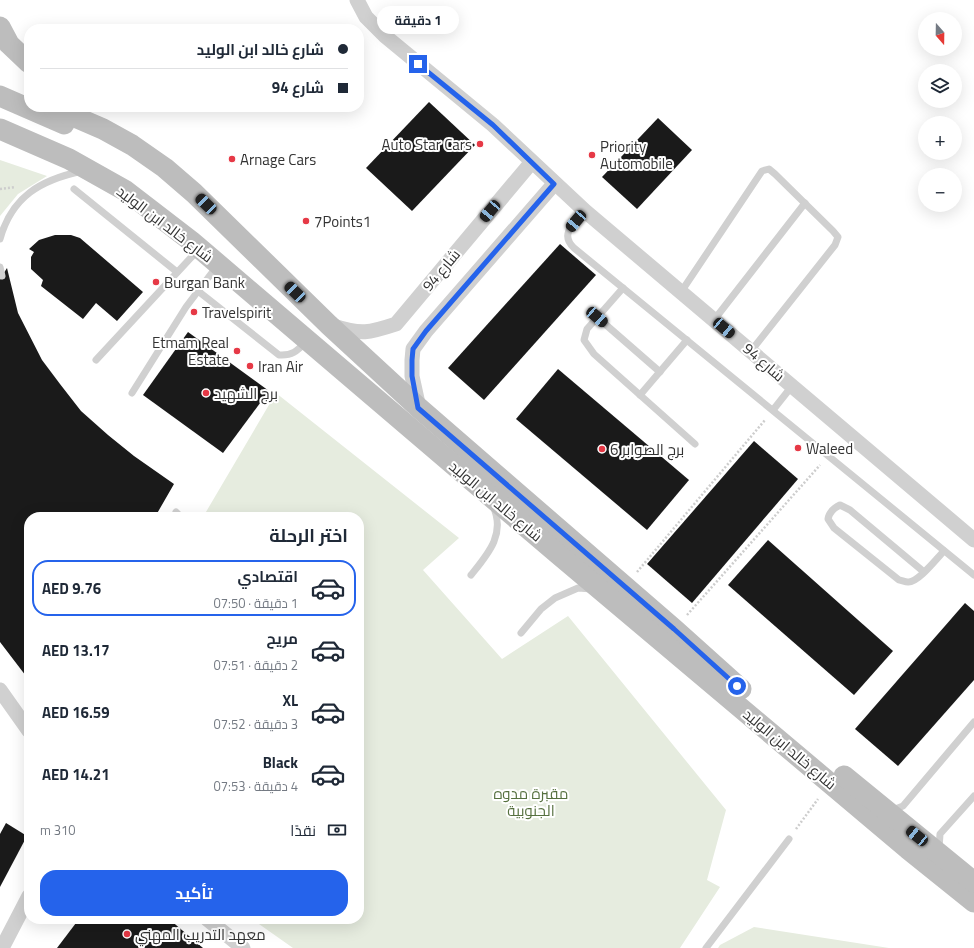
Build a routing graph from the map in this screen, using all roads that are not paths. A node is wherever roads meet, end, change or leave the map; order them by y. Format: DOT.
graph roads {
  1 [pos="357,0"];
  2 [pos="0,27"];
  3 [pos="24,58"];
  4 [pos="0,84"];
  5 [pos="24,95"];
  6 [pos="0,96"];
  7 [pos="24,106"];
  8 [pos="37,112"];
  9 [pos="64,112"];
  10 [pos="83,112"];
  11 [pos="0,129"];
  12 [pos="103,129"];
  13 [pos="0,140"];
  14 [pos="132,145"];
  15 [pos="69,159"];
  16 [pos="531,162"];
  17 [pos="88,170"];
  18 [pos="554,184"];
  19 [pos="74,189"];
  20 [pos="805,203"];
  21 [pos="585,211"];
  22 [pos="0,239"];
  23 [pos="199,248"];
  24 [pos="219,264"];
  25 [pos="0,268"];
  26 [pos="177,272"];
  27 [pos="2,276"];
  28 [pos="622,288"];
  29 [pos="198,291"];
  30 [pos="681,292"];
  31 [pos="597,317"];
  32 [pos="714,320"];
  33 [pos="329,325"];
  34 [pos="307,340"];
  35 [pos="687,340"];
  36 [pos="752,351"];
  37 [pos="96,360"];
  38 [pos="660,372"];
  39 [pos="792,386"];
  40 [pos="132,393"];
  41 [pos="640,395"];
  42 [pos="418,408"];
  43 [pos="773,410"];
  44 [pos="695,444"];
  45 [pos="487,493"];
  46 [pos="974,540"];
  47 [pos="944,550"];
  48 [pos="924,572"];
  49 [pos="471,575"];
  50 [pos="974,575"];
  51 [pos="601,590"];
  52 [pos="521,633"];
  53 [pos="0,690"];
  54 [pos="974,722"];
  55 [pos="24,724"];
  56 [pos="974,796"];
  57 [pos="888,812"];
  58 [pos="789,839"];
  59 [pos="938,853"];
  60 [pos="974,882"];
  61 [pos="974,902"];
  62 [pos="24,906"];
  63 [pos="214,924"];
  64 [pos="2,948"];
  65 [pos="243,948"];
  66 [pos="706,948"];
  1 -- 16 [label="street, شارع 94"];
  2 -- 3 [label="main road"];
  4 -- 5 [label="main road"];
  6 -- 7 [label="main road"];
  8 -- 14 [label="main road"];
  9 -- 12 [label="main road, شارع خالد ابن الوليد"];
  10 -- 12 [label="main road"];
  11 -- 15 [label="main road, شارع خالد ابن الوليد"];
  12 -- 14 [label="main road, شارع خالد ابن الوليد"];
  13 -- 15 [label="main road"];
  14 -- 33 [label="main road, شارع خالد ابن الوليد"];
  15 -- 17 [label="main road, شارع خالد ابن الوليد"];
  16 -- 18 [label="street, شارع 94"];
  16 -- 33 [label="street, شارع 94"];
  17 -- 22 [label="lane"];
  17 -- 23 [label="main road, شارع خالد ابن الوليد"];
  18 -- 21 [label="street, شارع 94"];
  18 -- 42 [label="street, شارع 94"];
  19 -- 26 [label="lane"];
  20 -- 30 [label="lane"];
  20 -- 32 [label="lane"];
  20 -- 36 [label="lane"];
  21 -- 28 [label="lane"];
  21 -- 30 [label="street, شارع 94"];
  23 -- 24 [label="main road, شارع خالد ابن الوليد"];
  23 -- 26 [label="lane"];
  24 -- 29 [label="lane"];
  24 -- 34 [label="main road, شارع خالد ابن الوليد"];
  25 -- 27 [label="lane"];
  26 -- 37 [label="lane"];
  28 -- 31 [label="lane"];
  28 -- 35 [label="lane"];
  29 -- 34 [label="lane"];
  29 -- 40 [label="lane"];
  30 -- 32 [label="street, شارع 94"];
  31 -- 38 [label="lane"];
  31 -- 41 [label="lane"];
  32 -- 36 [label="street, شارع 94"];
  33 -- 42 [label="main road, شارع خالد ابن الوليد"];
  34 -- 45 [label="main road, شارع خالد ابن الوليد"];
  35 -- 38 [label="lane"];
  35 -- 43 [label="lane"];
  36 -- 39 [label="street, شارع 94"];
  38 -- 41 [label="lane"];
  39 -- 43 [label="lane"];
  39 -- 46 [label="street, شارع 94"];
  41 -- 44 [label="lane"];
  42 -- 57 [label="main road, شارع خالد ابن الوليد"];
  43 -- 47 [label="lane"];
  45 -- 49 [label="lane"];
  45 -- 51 [label="main road, شارع خالد ابن الوليد"];
  47 -- 48 [label="lane"];
  47 -- 50 [label="lane"];
  48 -- 48 [label="lane"];
  51 -- 52 [label="lane"];
  51 -- 61 [label="main road, شارع خالد ابن الوليد"];
  53 -- 55 [label="street"];
  54 -- 57 [label="lane"];
  56 -- 59 [label="lane"];
  57 -- 59 [label="main road, شارع خالد ابن الوليد"];
  58 -- 66 [label="lane"];
  59 -- 60 [label="main road, شارع خالد ابن الوليد"];
  62 -- 64 [label="street"];
  63 -- 65 [label="street"];
}
